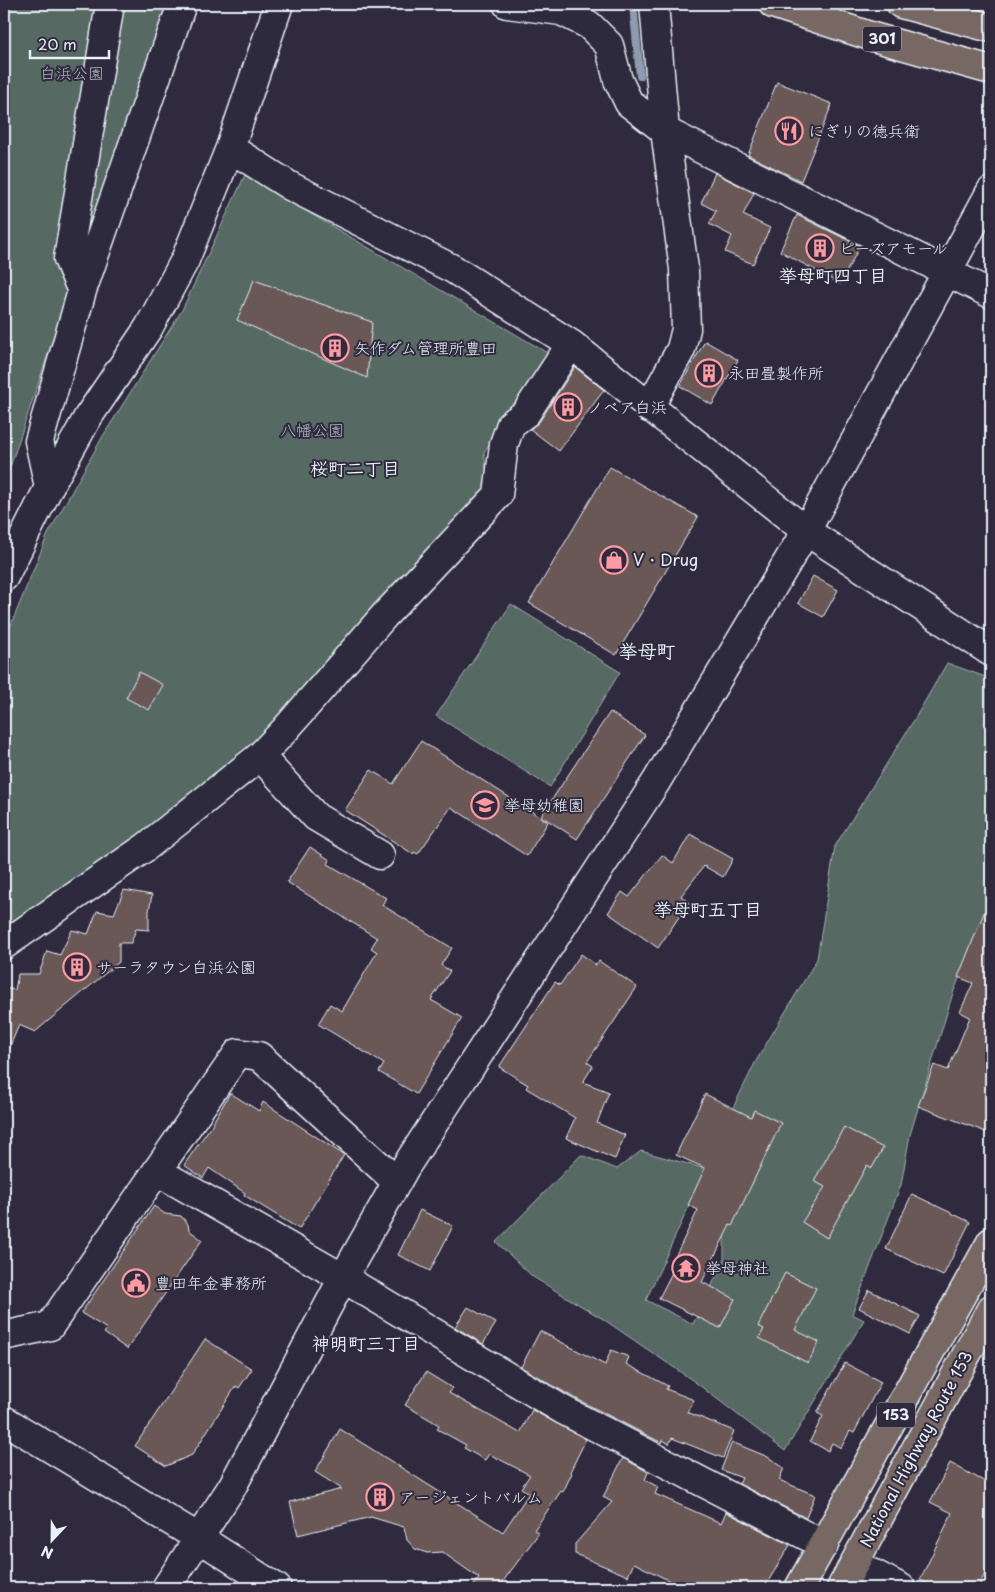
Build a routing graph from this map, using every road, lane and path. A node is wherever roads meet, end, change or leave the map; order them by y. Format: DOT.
graph roads {
  1 [pos="110,4"];
  2 [pos="182,4"];
  3 [pos="279,4"];
  4 [pos="507,4"];
  5 [pos="654,4"];
  6 [pos="773,4"];
  7 [pos="901,4"];
  8 [pos="991,28"];
  9 [pos="991,70"];
  10 [pos="665,131"];
  11 [pos="230,148"];
  12 [pos="991,191"];
  13 [pos="949,272"];
  14 [pos="82,291"];
  15 [pos="991,294"];
  16 [pos="572,344"];
  17 [pos="647,406"];
  18 [pos="49,487"];
  19 [pos="806,531"];
  20 [pos="4,577"];
  21 [pos="991,652"];
  22 [pos="260,756"];
  23 [pos="380,855"];
  24 [pos="4,945"];
  25 [pos="157,1171"];
  26 [pos="397,1182"];
  27 [pos="991,1242"];
  28 [pos="343,1278"];
  29 [pos="959,1300"];
  30 [pos="990,1315"];
  31 [pos="4,1333"];
  32 [pos="4,1420"];
  33 [pos="199,1538"];
  34 [pos="824,1545"];
  35 [pos="855,1564"];
  36 [pos="166,1588"];
  37 [pos="277,1588"];
  38 [pos="799,1588"];
  39 [pos="841,1588"];
  40 [pos="901,1588"];
  1 -- 14 [label="street"];
  2 -- 14 [label="street"];
  3 -- 11 [label="street"];
  4 -- 10 [label="street"];
  5 -- 10 [label="street"];
  6 -- 9 [label="highway, 301"];
  7 -- 8 [label="highway, 301"];
  10 -- 13 [label="street"];
  10 -- 17 [label="street"];
  11 -- 16 [label="street"];
  11 -- 18 [label="street"];
  12 -- 13 [label="street"];
  13 -- 15 [label="street"];
  13 -- 19 [label="street"];
  14 -- 18 [label="street"];
  16 -- 17 [label="street"];
  16 -- 22 [label="street"];
  17 -- 19 [label="street"];
  18 -- 20 [label="street"];
  19 -- 21 [label="street"];
  19 -- 26 [label="street"];
  22 -- 23 [label="street"];
  22 -- 24 [label="street"];
  25 -- 26 [label="street"];
  25 -- 28 [label="street"];
  25 -- 31 [label="street"];
  26 -- 28 [label="street"];
  27 -- 29 [label="highway, National Highway Route 153 / 153"];
  28 -- 33 [label="street"];
  28 -- 34 [label="street"];
  29 -- 30 [label="street"];
  29 -- 34 [label="highway, National Highway Route 153 / 153"];
  30 -- 35 [label="highway, National Highway Route 153 / 153"];
  32 -- 33 [label="street"];
  33 -- 36 [label="street"];
  33 -- 37 [label="street"];
  34 -- 38 [label="highway, National Highway Route 153 / 153"];
  35 -- 39 [label="highway, National Highway Route 153 / 153"];
  35 -- 40 [label="street"];
}
